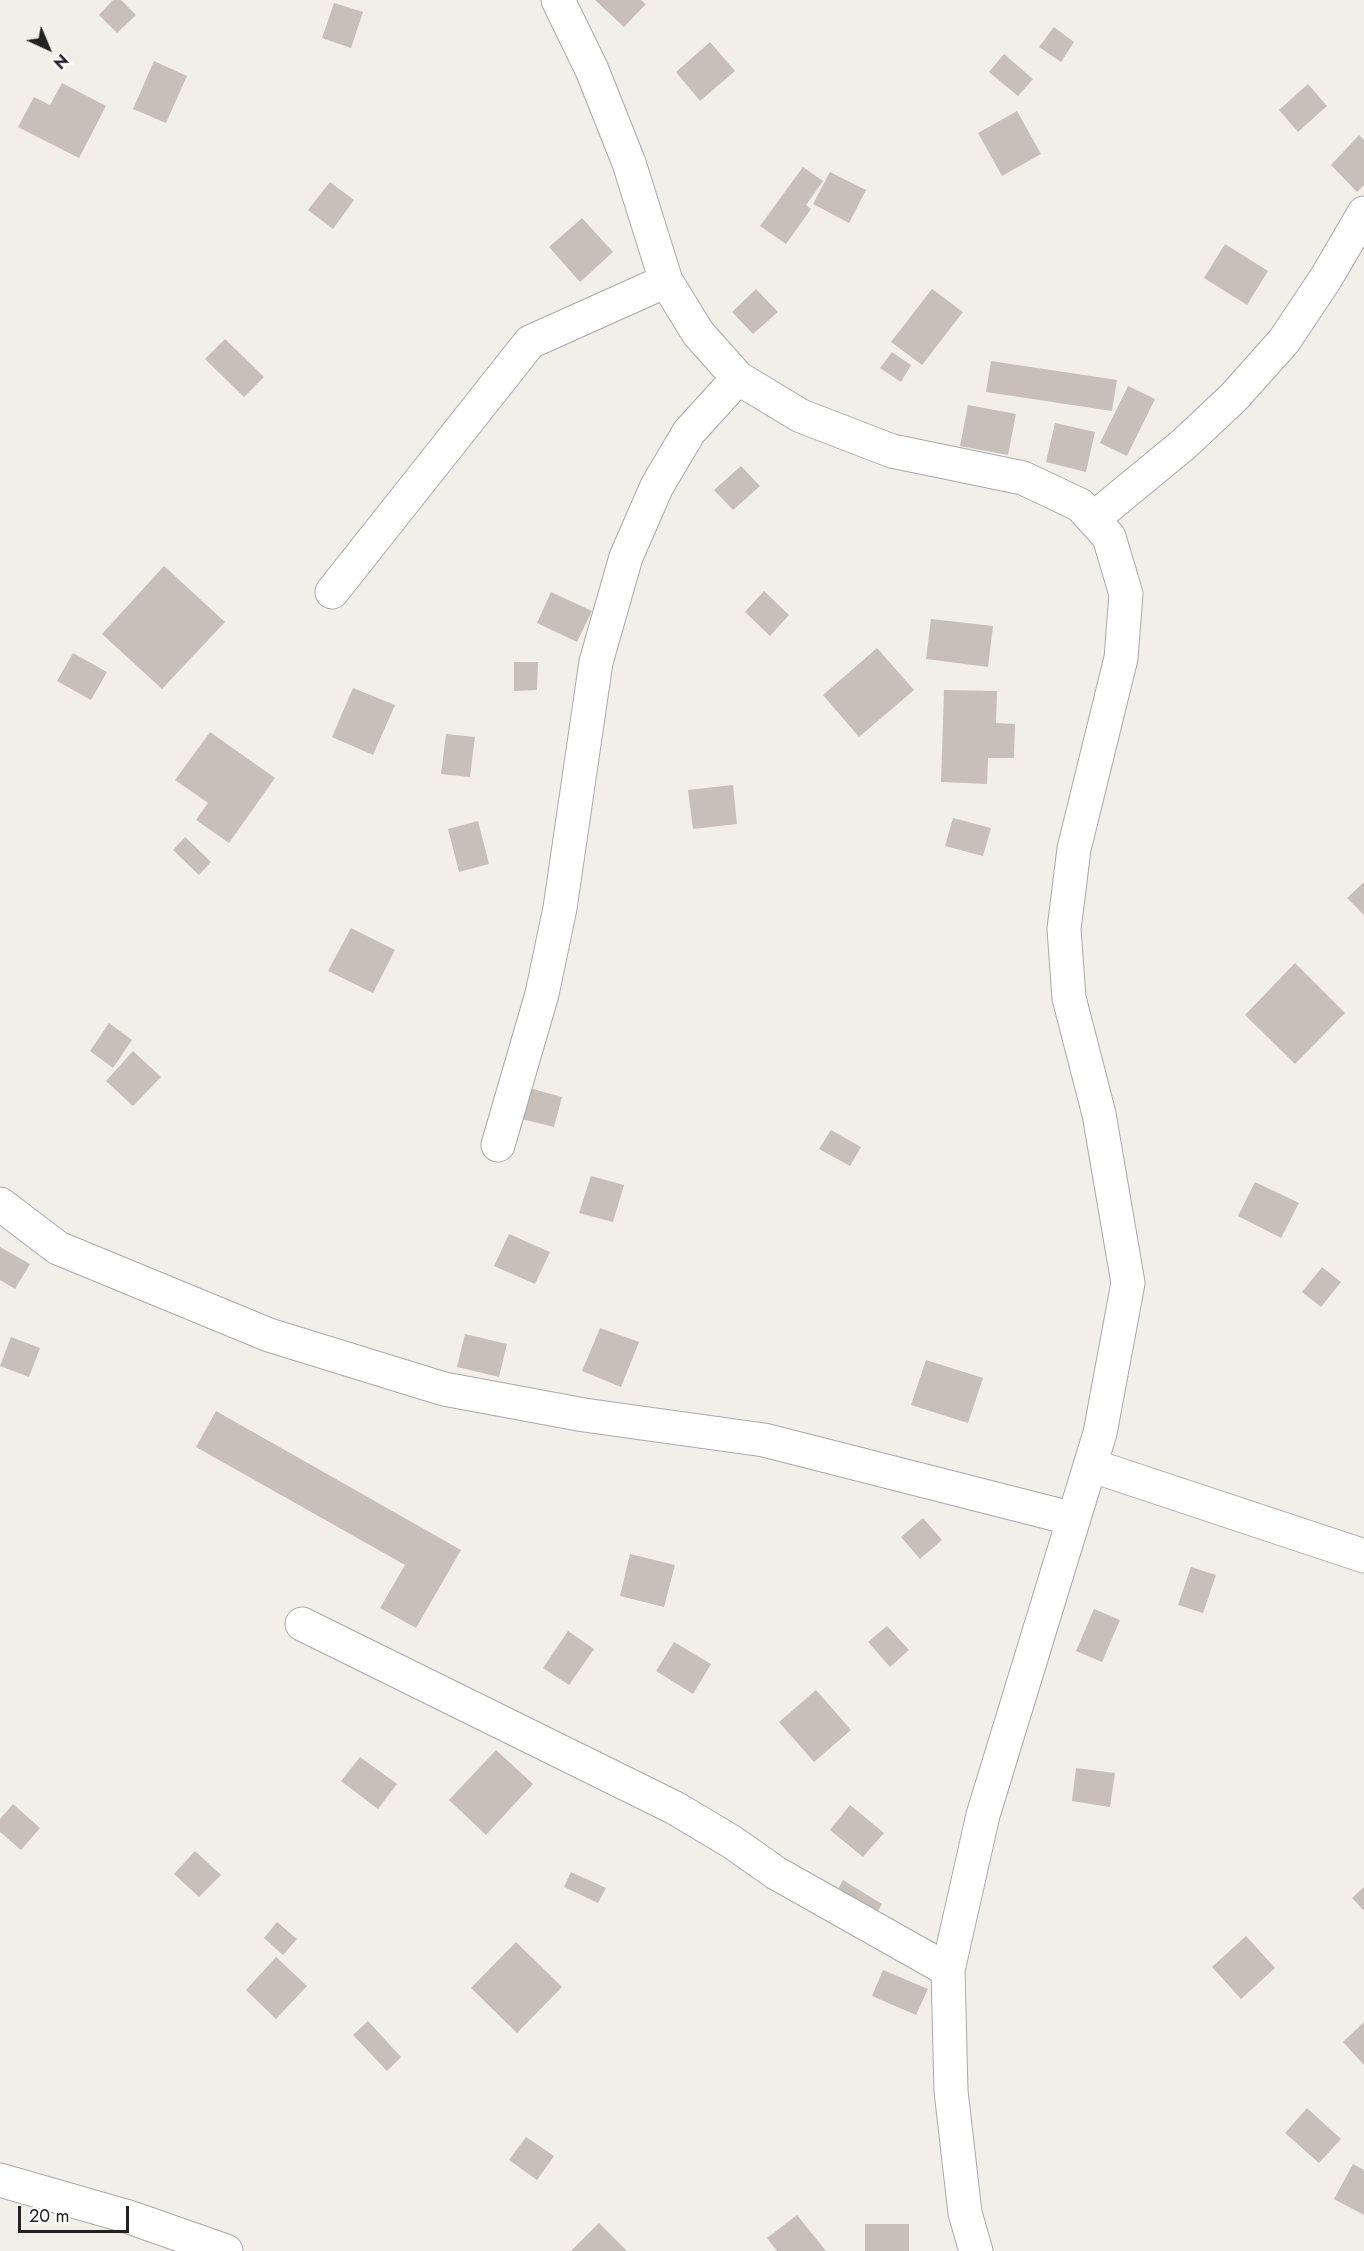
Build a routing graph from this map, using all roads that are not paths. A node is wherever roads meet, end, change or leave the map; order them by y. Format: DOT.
graph roads {
  1 [pos="558,0"];
  2 [pos="1364,213"];
  3 [pos="666,281"];
  4 [pos="738,378"];
  5 [pos="1093,519"];
  6 [pos="332,592"];
  7 [pos="498,1145"];
  8 [pos="0,1204"];
  9 [pos="1090,1465"];
  10 [pos="1074,1519"];
  11 [pos="1364,1556"];
  12 [pos="302,1624"];
  13 [pos="948,1970"];
  14 [pos="0,2180"];
  15 [pos="226,2251"];
  16 [pos="976,2251"];
  1 -- 3 [label="street"];
  2 -- 5 [label="street"];
  3 -- 4 [label="street"];
  3 -- 6 [label="street"];
  4 -- 5 [label="street"];
  4 -- 7 [label="street"];
  5 -- 9 [label="street"];
  8 -- 10 [label="street"];
  9 -- 10 [label="street"];
  9 -- 11 [label="street"];
  10 -- 13 [label="street"];
  12 -- 13 [label="street"];
  13 -- 16 [label="street"];
  14 -- 15 [label="street"];
}
